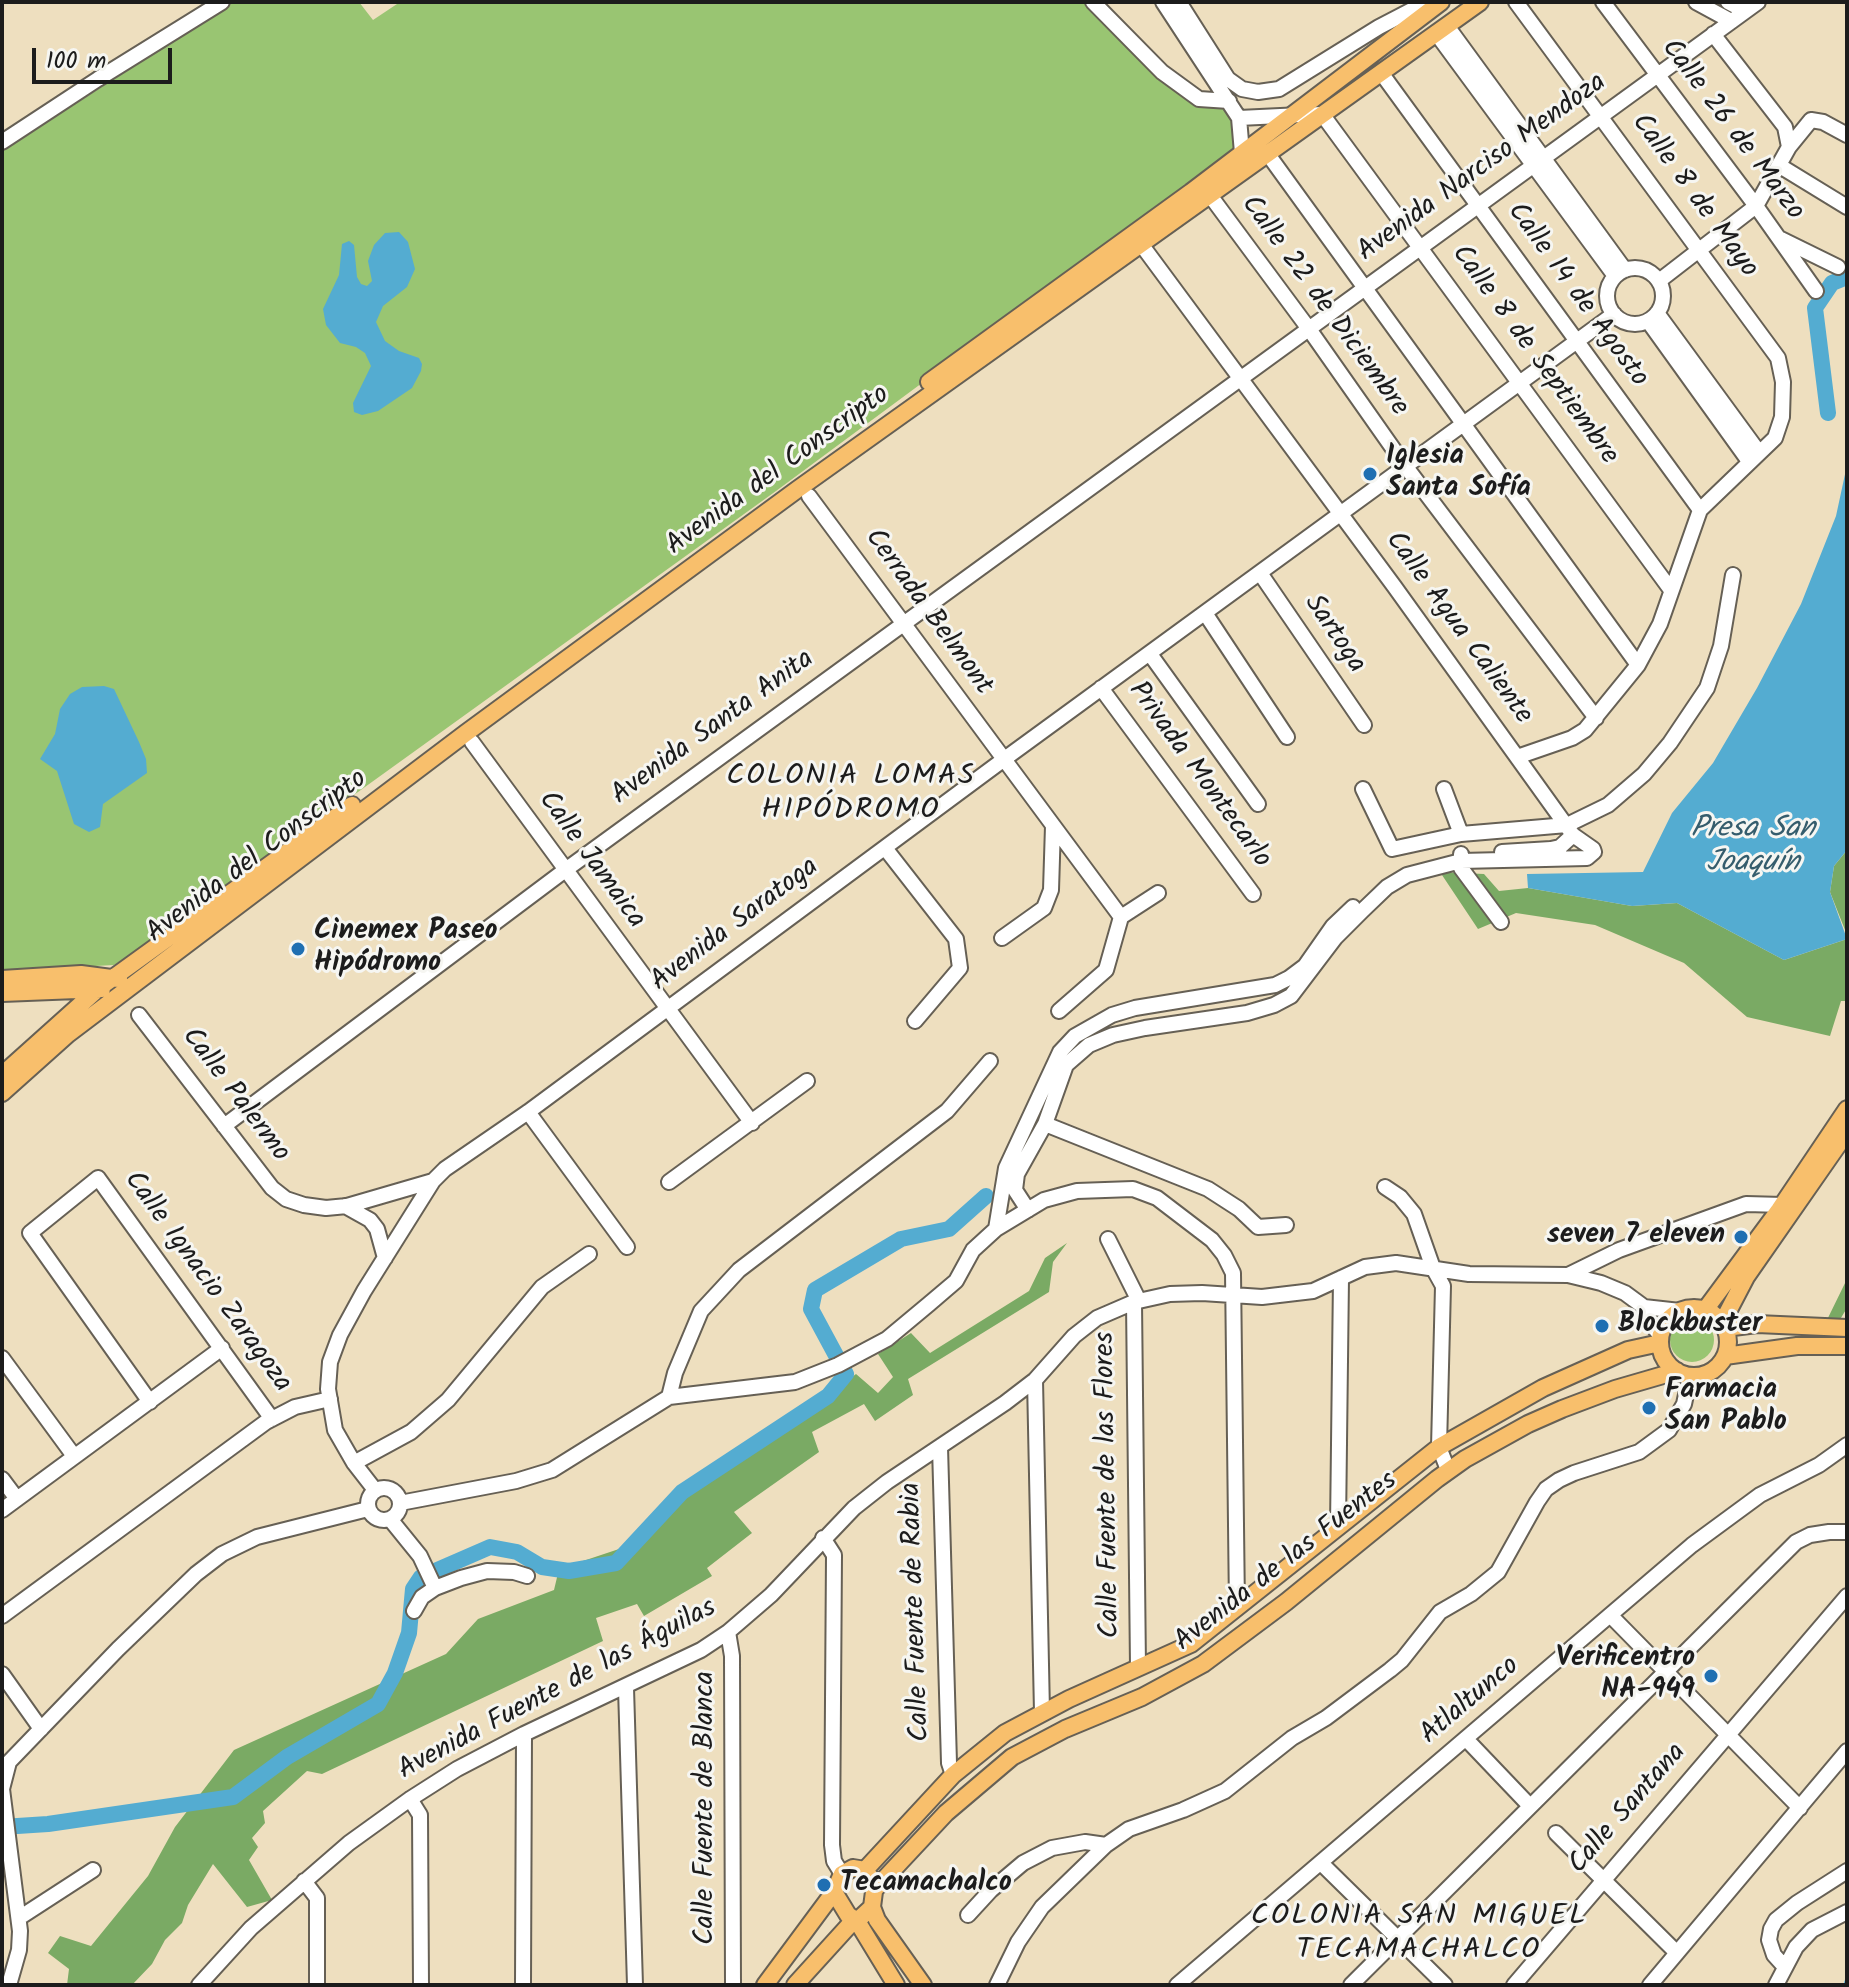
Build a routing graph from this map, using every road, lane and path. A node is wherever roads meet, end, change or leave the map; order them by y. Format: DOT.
graph roads {
  1 [pos="222,2"];
  2 [pos="1093,2"];
  3 [pos="1163,2"];
  4 [pos="1179,2"];
  5 [pos="1427,2"];
  6 [pos="1441,2"];
  7 [pos="1516,2"];
  8 [pos="1603,2"];
  9 [pos="1696,2"];
  10 [pos="1728,2"];
  11 [pos="1758,2"];
  12 [pos="1477,3"];
  13 [pos="1745,11"];
  14 [pos="1731,21"];
  15 [pos="1442,30"];
  16 [pos="1713,34"];
  17 [pos="1382,74"];
  18 [pos="1656,75"];
  19 [pos="1229,101"];
  20 [pos="1322,114"];
  21 [pos="1600,114"];
  22 [pos="1289,116"];
  23 [pos="1239,118"];
  24 [pos="1847,135"];
  25 [pos="2,142"];
  26 [pos="1789,147"];
  27 [pos="1242,153"];
  28 [pos="1267,153"];
  29 [pos="1538,161"];
  30 [pos="1780,166"];
  31 [pos="1209,194"];
  32 [pos="1477,206"];
  33 [pos="1756,206"];
  34 [pos="1847,207"];
  35 [pos="1776,236"];
  36 [pos="1137,238"];
  37 [pos="1421,246"];
  38 [pos="1700,251"];
  39 [pos="1838,267"];
  40 [pos="1620,273"];
  41 [pos="1659,281"];
  42 [pos="1364,288"];
  43 [pos="1816,291"];
  44 [pos="1614,314"];
  45 [pos="1652,317"];
  46 [pos="1309,329"];
  47 [pos="1577,341"];
  48 [pos="1238,378"];
  49 [pos="1519,382"];
  50 [pos="1463,424"];
  51 [pos="1753,456"];
  52 [pos="1406,467"];
  53 [pos="809,496"];
  54 [pos="1700,510"];
  55 [pos="1341,514"];
  56 [pos="1260,573"];
  57 [pos="1733,575"];
  58 [pos="1671,590"];
  59 [pos="1205,613"];
  60 [pos="902,624"];
  61 [pos="1150,654"];
  62 [pos="1638,665"];
  63 [pos="1101,688"];
  64 [pos="1596,718"];
  65 [pos="1364,725"];
  66 [pos="1287,737"];
  67 [pos="472,742"];
  68 [pos="1517,757"];
  69 [pos="1003,760"];
  70 [pos="1363,789"];
  71 [pos="1444,789"];
  72 [pos="1258,804"];
  73 [pos="1053,826"];
  74 [pos="1570,830"];
  75 [pos="1461,834"];
  76 [pos="885,848"];
  77 [pos="1461,857"];
  78 [pos="564,871"];
  79 [pos="1158,893"];
  80 [pos="1253,894"];
  81 [pos="1121,917"];
  82 [pos="1501,922"];
  83 [pos="1002,938"];
  84 [pos="114,977"];
  85 [pos="2,979"];
  86 [pos="99,988"];
  87 [pos="124,991"];
  88 [pos="2,993"];
  89 [pos="1171,1000"];
  90 [pos="667,1010"];
  91 [pos="1059,1011"];
  92 [pos="139,1015"];
  93 [pos="915,1021"];
  94 [pos="1178,1023"];
  95 [pos="990,1061"];
  96 [pos="2,1075"];
  97 [pos="807,1081"];
  98 [pos="2,1093"];
  99 [pos="1037,1098"];
  100 [pos="1052,1105"];
  101 [pos="1847,1109"];
  102 [pos="528,1112"];
  103 [pos="752,1123"];
  104 [pos="1045,1124"];
  105 [pos="224,1126"];
  106 [pos="1847,1132"];
  107 [pos="433,1181"];
  108 [pos="669,1182"];
  109 [pos="1385,1187"];
  110 [pos="1783,1205"];
  111 [pos="345,1206"];
  112 [pos="1028,1210"];
  113 [pos="1286,1225"];
  114 [pos="996,1229"];
  115 [pos="1108,1239"];
  116 [pos="627,1247"];
  117 [pos="589,1254"];
  118 [pos="385,1258"];
  119 [pos="1433,1268"];
  120 [pos="1568,1275"];
  121 [pos="1341,1278"];
  122 [pos="1235,1295"];
  123 [pos="1136,1302"];
  124 [pos="1644,1307"];
  125 [pos="1705,1310"];
  126 [pos="1680,1311"];
  127 [pos="1723,1326"];
  128 [pos="1847,1328"];
  129 [pos="1660,1339"];
  130 [pos="1847,1346"];
  131 [pos="222,1348"];
  132 [pos="1725,1356"];
  133 [pos="2,1358"];
  134 [pos="1683,1374"];
  135 [pos="1035,1380"];
  136 [pos="669,1397"];
  137 [pos="330,1399"];
  138 [pos="150,1402"];
  139 [pos="272,1419"];
  140 [pos="1847,1445"];
  141 [pos="940,1447"];
  142 [pos="1439,1447"];
  143 [pos="74,1456"];
  144 [pos="354,1463"];
  145 [pos="1448,1470"];
  146 [pos="2,1479"];
  147 [pos="375,1490"];
  148 [pos="17,1499"];
  149 [pos="400,1503"];
  150 [pos="368,1509"];
  151 [pos="2,1510"];
  152 [pos="390,1519"];
  153 [pos="1338,1526"];
  154 [pos="1847,1532"];
  155 [pos="823,1538"];
  156 [pos="527,1576"];
  157 [pos="430,1579"];
  158 [pos="1847,1596"];
  159 [pos="1237,1608"];
  160 [pos="414,1611"];
  161 [pos="2,1616"];
  162 [pos="1612,1617"];
  163 [pos="728,1632"];
  164 [pos="1138,1667"];
  165 [pos="1664,1670"];
  166 [pos="2,1674"];
  167 [pos="626,1688"];
  168 [pos="1088,1690"];
  169 [pos="1069,1699"];
  170 [pos="1042,1712"];
  171 [pos="1101,1715"];
  172 [pos="1083,1721"];
  173 [pos="41,1729"];
  174 [pos="524,1734"];
  175 [pos="1727,1735"];
  176 [pos="1467,1740"];
  177 [pos="1847,1751"];
  178 [pos="953,1775"];
  179 [pos="410,1799"];
  180 [pos="1529,1805"];
  181 [pos="1800,1808"];
  182 [pos="1556,1833"];
  183 [pos="1106,1845"];
  184 [pos="1321,1863"];
  185 [pos="93,1870"];
  186 [pos="865,1870"];
  187 [pos="1847,1871"];
  188 [pos="842,1874"];
  189 [pos="1604,1879"];
  190 [pos="304,1881"];
  191 [pos="875,1889"];
  192 [pos="834,1892"];
  193 [pos="872,1907"];
  194 [pos="1847,1912"];
  195 [pos="968,1915"];
  196 [pos="19,1918"];
  197 [pos="855,1921"];
  198 [pos="809,1925"];
  199 [pos="1397,1938"];
  200 [pos="831,1943"];
  201 [pos="1677,1953"];
  202 [pos="1784,1966"];
  203 [pos="204,1982"];
  204 [pos="9,1985"];
  205 [pos="317,1985"];
  206 [pos="421,1985"];
  207 [pos="523,1985"];
  208 [pos="635,1985"];
  209 [pos="733,1985"];
  210 [pos="765,1985"];
  211 [pos="795,1985"];
  212 [pos="896,1985"];
  213 [pos="923,1985"];
  214 [pos="997,1985"];
  215 [pos="1178,1985"];
  216 [pos="1351,1985"];
  217 [pos="1445,1985"];
  218 [pos="1514,1985"];
  219 [pos="1650,1985"];
  220 [pos="1776,1985"];
  1 -- 25 [label="street"];
  2 -- 19 [label="street"];
  3 -- 19 [label="street"];
  4 -- 5 [label="street"];
  6 -- 22 [label="main road, Avenida del Conscripto"];
  7 -- 21 [label="street, Calle 8 de Mayo"];
  8 -- 18 [label="street, Calle 26 de Marzo"];
  9 -- 14 [label="street"];
  10 -- 13 [label="street"];
  11 -- 13 [label="street, Avenida Narciso Mendoza"];
  12 -- 15 [label="main road, Avenida del Conscripto"];
  13 -- 14 [label="street, Avenida Narciso Mendoza"];
  14 -- 16 [label="street, Avenida Narciso Mendoza"];
  15 -- 17 [label="main road, Avenida del Conscripto"];
  15 -- 29 [label="street"];
  16 -- 18 [label="street, Avenida Narciso Mendoza"];
  16 -- 26 [label="street"];
  17 -- 20 [label="main road, Avenida del Conscripto"];
  17 -- 32 [label="street, Calle 14 de Agosto"];
  18 -- 21 [label="street, Avenida Narciso Mendoza"];
  18 -- 33 [label="street, Calle 26 de Marzo"];
  19 -- 23 [label="street"];
  20 -- 22 [label="street"];
  20 -- 28 [label="main road, Avenida del Conscripto"];
  20 -- 37 [label="street, Calle 8 de Septiembre"];
  21 -- 29 [label="street, Avenida Narciso Mendoza"];
  21 -- 38 [label="street, Calle 8 de Mayo"];
  22 -- 23 [label="street"];
  22 -- 27 [label="main road, Avenida del Conscripto"];
  23 -- 27 [label="street"];
  24 -- 26 [label="street"];
  26 -- 30 [label="street"];
  27 -- 36 [label="main road, Avenida del Conscripto"];
  28 -- 31 [label="main road, Avenida del Conscripto"];
  28 -- 42 [label="street"];
  29 -- 32 [label="street, Avenida Narciso Mendoza"];
  29 -- 40 [label="street"];
  30 -- 33 [label="street"];
  30 -- 34 [label="street"];
  31 -- 36 [label="main road, Avenida del Conscripto"];
  31 -- 46 [label="street, Calle 22 de Diciembre"];
  32 -- 37 [label="street, Avenida Narciso Mendoza"];
  32 -- 47 [label="street, Calle 14 de Agosto"];
  33 -- 35 [label="street, Calle 26 de Marzo"];
  33 -- 38 [label="street"];
  35 -- 39 [label="street"];
  35 -- 43 [label="street, Calle 26 de Marzo"];
  36 -- 48 [label="street, Calle Agua Caliente"];
  36 -- 84 [label="main road, Avenida del Conscripto"];
  36 -- 87 [label="main road, Avenida del Conscripto"];
  37 -- 42 [label="street, Avenida Narciso Mendoza"];
  37 -- 49 [label="street, Calle 8 de Septiembre"];
  38 -- 41 [label="street"];
  38 -- 51 [label="street, Calle 8 de Mayo"];
  40 -- 41 [label="street"];
  40 -- 44 [label="street"];
  41 -- 45 [label="street"];
  42 -- 46 [label="street, Avenida Narciso Mendoza"];
  42 -- 50 [label="street"];
  44 -- 45 [label="street"];
  44 -- 47 [label="street, Avenida Saratoga"];
  45 -- 51 [label="street"];
  46 -- 48 [label="street, Avenida Narciso Mendoza"];
  46 -- 52 [label="street, Calle 22 de Diciembre"];
  47 -- 49 [label="street, Avenida Saratoga"];
  47 -- 54 [label="street, Calle 14 de Agosto"];
  48 -- 55 [label="street, Calle Agua Caliente"];
  48 -- 60 [label="street, Avenida Santa Anita"];
  49 -- 50 [label="street, Avenida Saratoga"];
  49 -- 58 [label="street, Calle 8 de Septiembre"];
  50 -- 52 [label="street, Avenida Saratoga"];
  50 -- 62 [label="street"];
  51 -- 54 [label="street"];
  52 -- 55 [label="street, Avenida Saratoga"];
  52 -- 64 [label="street, Calle 22 de Diciembre"];
  53 -- 60 [label="street, Cerrada Belmont"];
  54 -- 58 [label="street"];
  55 -- 56 [label="street, Avenida Saratoga"];
  55 -- 68 [label="street, Calle Agua Caliente"];
  56 -- 59 [label="street, Avenida Saratoga"];
  56 -- 65 [label="street, Sartoga"];
  57 -- 74 [label="street"];
  58 -- 62 [label="street"];
  59 -- 61 [label="street, Avenida Saratoga"];
  59 -- 66 [label="street"];
  60 -- 69 [label="street, Cerrada Belmont"];
  60 -- 78 [label="street, Avenida Santa Anita"];
  61 -- 63 [label="street, Avenida Saratoga"];
  61 -- 72 [label="street"];
  62 -- 64 [label="street"];
  63 -- 69 [label="street, Avenida Saratoga"];
  63 -- 80 [label="street, Privada Montecarlo"];
  64 -- 68 [label="street"];
  67 -- 78 [label="street, Calle Jamaica"];
  68 -- 74 [label="street, Calle Agua Caliente"];
  69 -- 73 [label="street, Cerrada Belmont"];
  69 -- 76 [label="street, Avenida Saratoga"];
  70 -- 75 [label="street"];
  71 -- 75 [label="street"];
  73 -- 81 [label="street, Cerrada Belmont"];
  73 -- 83 [label="street"];
  74 -- 75 [label="street"];
  74 -- 77 [label="street"];
  74 -- 77 [label="street, Calle Agua Caliente"];
  76 -- 90 [label="street, Avenida Saratoga"];
  76 -- 93 [label="street"];
  77 -- 82 [label="street"];
  77 -- 89 [label="street"];
  77 -- 94 [label="street"];
  78 -- 90 [label="street, Calle Jamaica"];
  78 -- 105 [label="street, Avenida Santa Anita"];
  79 -- 81 [label="street"];
  81 -- 91 [label="street"];
  84 -- 85 [label="main road"];
  84 -- 86 [label="main road, Avenida del Conscripto"];
  84 -- 87 [label="main road"];
  86 -- 87 [label="main road"];
  86 -- 88 [label="main road"];
  86 -- 96 [label="main road, Avenida del Conscripto"];
  87 -- 98 [label="main road, Avenida del Conscripto"];
  89 -- 94 [label="street"];
  89 -- 99 [label="street"];
  90 -- 102 [label="street, Avenida Saratoga"];
  90 -- 103 [label="street, Calle Jamaica"];
  92 -- 105 [label="street, Calle Palermo"];
  94 -- 100 [label="street"];
  95 -- 136 [label="street"];
  97 -- 103 [label="street"];
  99 -- 100 [label="street"];
  99 -- 114 [label="street"];
  100 -- 104 [label="street"];
  101 -- 110 [label="main road"];
  102 -- 107 [label="street, Avenida Saratoga"];
  102 -- 116 [label="street"];
  103 -- 108 [label="street"];
  104 -- 112 [label="street"];
  104 -- 113 [label="street"];
  105 -- 111 [label="street, Calle Palermo"];
  106 -- 127 [label="main road"];
  107 -- 111 [label="street, Calle Palermo"];
  107 -- 118 [label="street"];
  109 -- 119 [label="street"];
  110 -- 120 [label="street"];
  110 -- 125 [label="main road"];
  111 -- 118 [label="street"];
  112 -- 114 [label="street"];
  112 -- 122 [label="street"];
  114 -- 136 [label="street"];
  115 -- 123 [label="street"];
  117 -- 144 [label="street"];
  118 -- 137 [label="street"];
  119 -- 120 [label="street, Avenida Fuente de las Águilas"];
  119 -- 121 [label="street, Avenida Fuente de las Águilas"];
  119 -- 142 [label="street"];
  120 -- 124 [label="street, Avenida Fuente de las Águilas"];
  121 -- 122 [label="street, Avenida Fuente de las Águilas"];
  121 -- 153 [label="street"];
  122 -- 123 [label="street, Avenida Fuente de las Águilas"];
  122 -- 159 [label="street"];
  123 -- 135 [label="street, Avenida Fuente de las Águilas"];
  123 -- 164 [label="street, Calle Fuente de las Flores"];
  124 -- 126 [label="street, Avenida Fuente de las Águilas"];
  124 -- 129 [label="street, Avenida Fuente de las Águilas"];
  125 -- 126 [label="main road"];
  125 -- 127 [label="main road"];
  126 -- 129 [label="main road"];
  127 -- 128 [label="main road"];
  127 -- 132 [label="main road"];
  129 -- 134 [label="main road"];
  129 -- 142 [label="main road, Avenida de las Fuentes"];
  130 -- 132 [label="main road"];
  131 -- 138 [label="street"];
  131 -- 138 [label="street, Calle Ignacio Zaragoza"];
  131 -- 139 [label="street, Calle Ignacio Zaragoza"];
  132 -- 134 [label="main road"];
  133 -- 143 [label="street"];
  134 -- 145 [label="main road, Avenida de las Fuentes"];
  134 -- 183 [label="street"];
  135 -- 141 [label="street, Avenida Fuente de las Águilas"];
  135 -- 170 [label="street"];
  136 -- 149 [label="street"];
  137 -- 139 [label="street"];
  137 -- 144 [label="street"];
  138 -- 143 [label="street"];
  139 -- 161 [label="street"];
  140 -- 162 [label="street, Atlaltunco"];
  141 -- 155 [label="street, Avenida Fuente de las Águilas"];
  141 -- 178 [label="street, Calle Fuente de Rabia"];
  142 -- 145 [label="street"];
  142 -- 153 [label="main road, Avenida de las Fuentes"];
  143 -- 148 [label="street"];
  144 -- 147 [label="street"];
  145 -- 171 [label="main road, Avenida de las Fuentes"];
  146 -- 148 [label="street"];
  147 -- 149 [label="street"];
  147 -- 150 [label="street"];
  148 -- 151 [label="street"];
  149 -- 152 [label="street"];
  150 -- 152 [label="street"];
  150 -- 173 [label="street"];
  152 -- 157 [label="street"];
  153 -- 159 [label="main road, Avenida de las Fuentes"];
  154 -- 165 [label="street"];
  155 -- 163 [label="street, Avenida Fuente de las Águilas"];
  155 -- 188 [label="street"];
  156 -- 157 [label="street"];
  157 -- 160 [label="street"];
  158 -- 175 [label="street, Calle Santana"];
  159 -- 164 [label="main road, Avenida de las Fuentes"];
  162 -- 165 [label="street"];
  162 -- 176 [label="street, Atlaltunco"];
  163 -- 167 [label="street, Avenida Fuente de las Águilas"];
  163 -- 209 [label="street, Calle Fuente de Blanca"];
  164 -- 168 [label="main road, Avenida de las Fuentes"];
  165 -- 175 [label="street"];
  165 -- 180 [label="street"];
  166 -- 173 [label="street"];
  167 -- 174 [label="street, Avenida Fuente de las Águilas"];
  167 -- 208 [label="street"];
  168 -- 169 [label="main road, Avenida de las Fuentes"];
  168 -- 171 [label="main road"];
  169 -- 170 [label="main road, Avenida de las Fuentes"];
  169 -- 172 [label="main road"];
  170 -- 178 [label="main road, Avenida de las Fuentes"];
  171 -- 172 [label="main road, Avenida de las Fuentes"];
  172 -- 191 [label="main road, Avenida de las Fuentes"];
  173 -- 196 [label="street"];
  174 -- 179 [label="street, Avenida Fuente de las Águilas"];
  174 -- 207 [label="street"];
  175 -- 181 [label="street"];
  175 -- 189 [label="street, Calle Santana"];
  176 -- 180 [label="street"];
  176 -- 184 [label="street, Atlaltunco"];
  177 -- 181 [label="street"];
  178 -- 186 [label="main road, Avenida de las Fuentes"];
  179 -- 190 [label="street, Avenida Fuente de las Águilas"];
  179 -- 206 [label="street"];
  180 -- 199 [label="street"];
  181 -- 201 [label="street"];
  182 -- 189 [label="street"];
  183 -- 195 [label="street"];
  183 -- 214 [label="street"];
  184 -- 199 [label="street"];
  184 -- 215 [label="street, Atlaltunco"];
  185 -- 196 [label="street"];
  186 -- 188 [label="main road"];
  186 -- 191 [label="main road"];
  187 -- 202 [label="street"];
  188 -- 192 [label="main road"];
  189 -- 201 [label="street"];
  189 -- 218 [label="street, Calle Santana"];
  190 -- 203 [label="street, Avenida Fuente de las Águilas"];
  190 -- 205 [label="street"];
  191 -- 193 [label="main road"];
  192 -- 197 [label="main road"];
  192 -- 198 [label="main road"];
  193 -- 197 [label="main road"];
  193 -- 213 [label="main road"];
  194 -- 202 [label="street"];
  196 -- 204 [label="street"];
  197 -- 200 [label="main road"];
  197 -- 212 [label="main road"];
  198 -- 200 [label="main road"];
  198 -- 210 [label="main road"];
  199 -- 216 [label="street"];
  199 -- 217 [label="street"];
  200 -- 211 [label="main road"];
  201 -- 219 [label="street"];
  202 -- 220 [label="street"];
}
